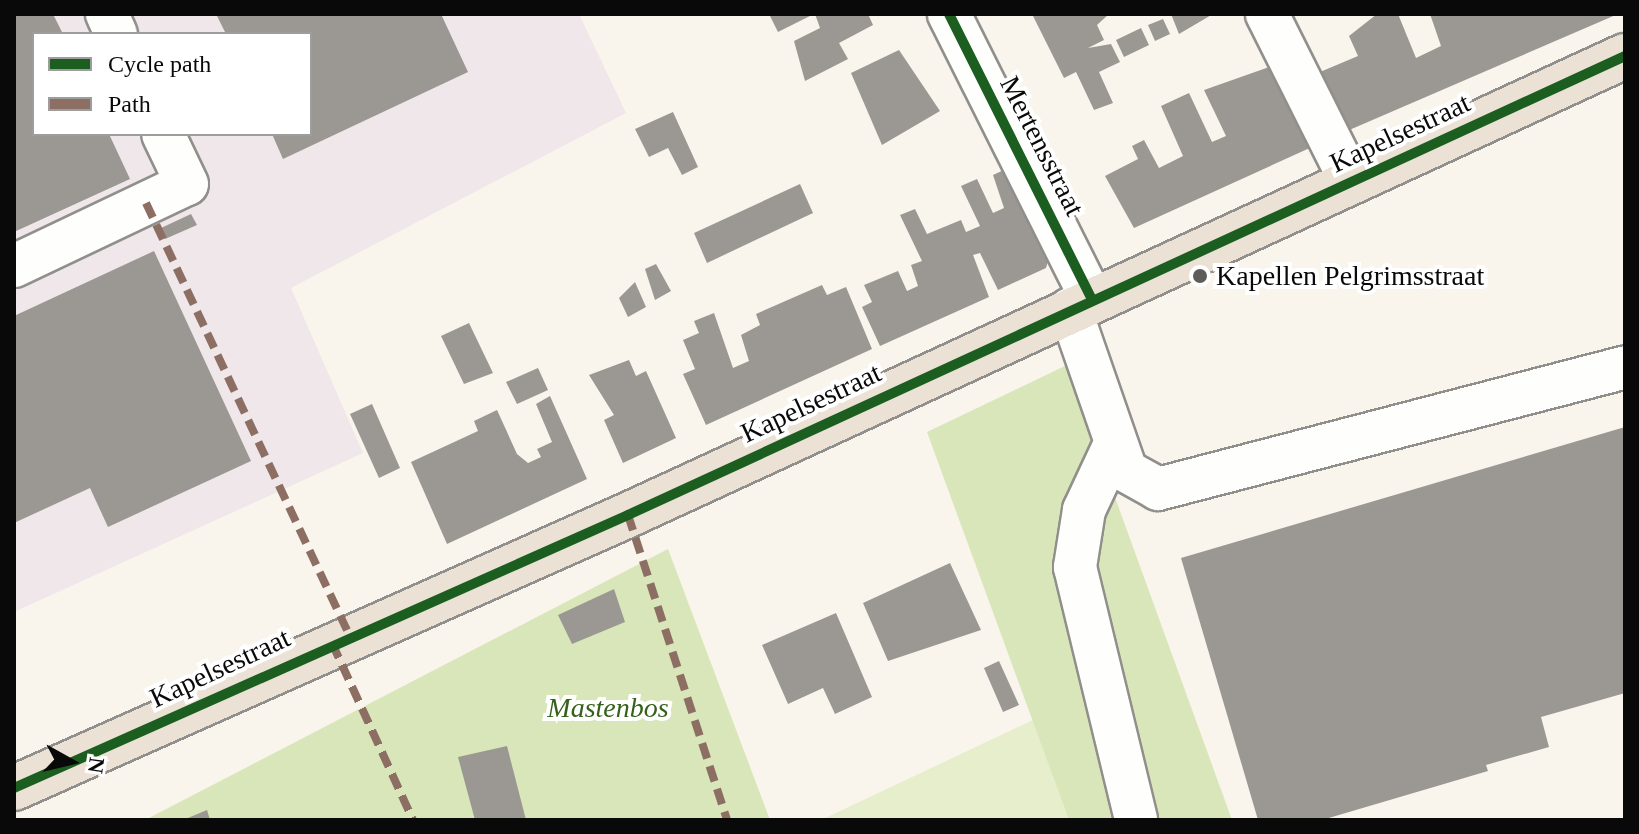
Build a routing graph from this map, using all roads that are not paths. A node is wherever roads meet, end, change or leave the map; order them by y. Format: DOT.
graph roads {
  1 [pos="949,14"];
  2 [pos="1267,14"];
  3 [pos="1625,56"];
  4 [pos="164,136"];
  5 [pos="1351,182"];
  6 [pos="14,266"];
  7 [pos="1081,304"];
  8 [pos="1625,367"];
  9 [pos="1114,446"];
  10 [pos="14,788"];
  11 [pos="1136,820"];
  1 -- 7 [label="street, Mertensstraat"];
  2 -- 5 [label="street"];
  3 -- 5 [label="main road, Kapelsestraat"];
  4 -- 6 [label="street"];
  5 -- 7 [label="main road, Kapelsestraat"];
  7 -- 9 [label="street, Mertensstraat"];
  7 -- 10 [label="main road, Kapelsestraat"];
  8 -- 9 [label="street, Mertensstraat"];
  9 -- 11 [label="street"];
}
